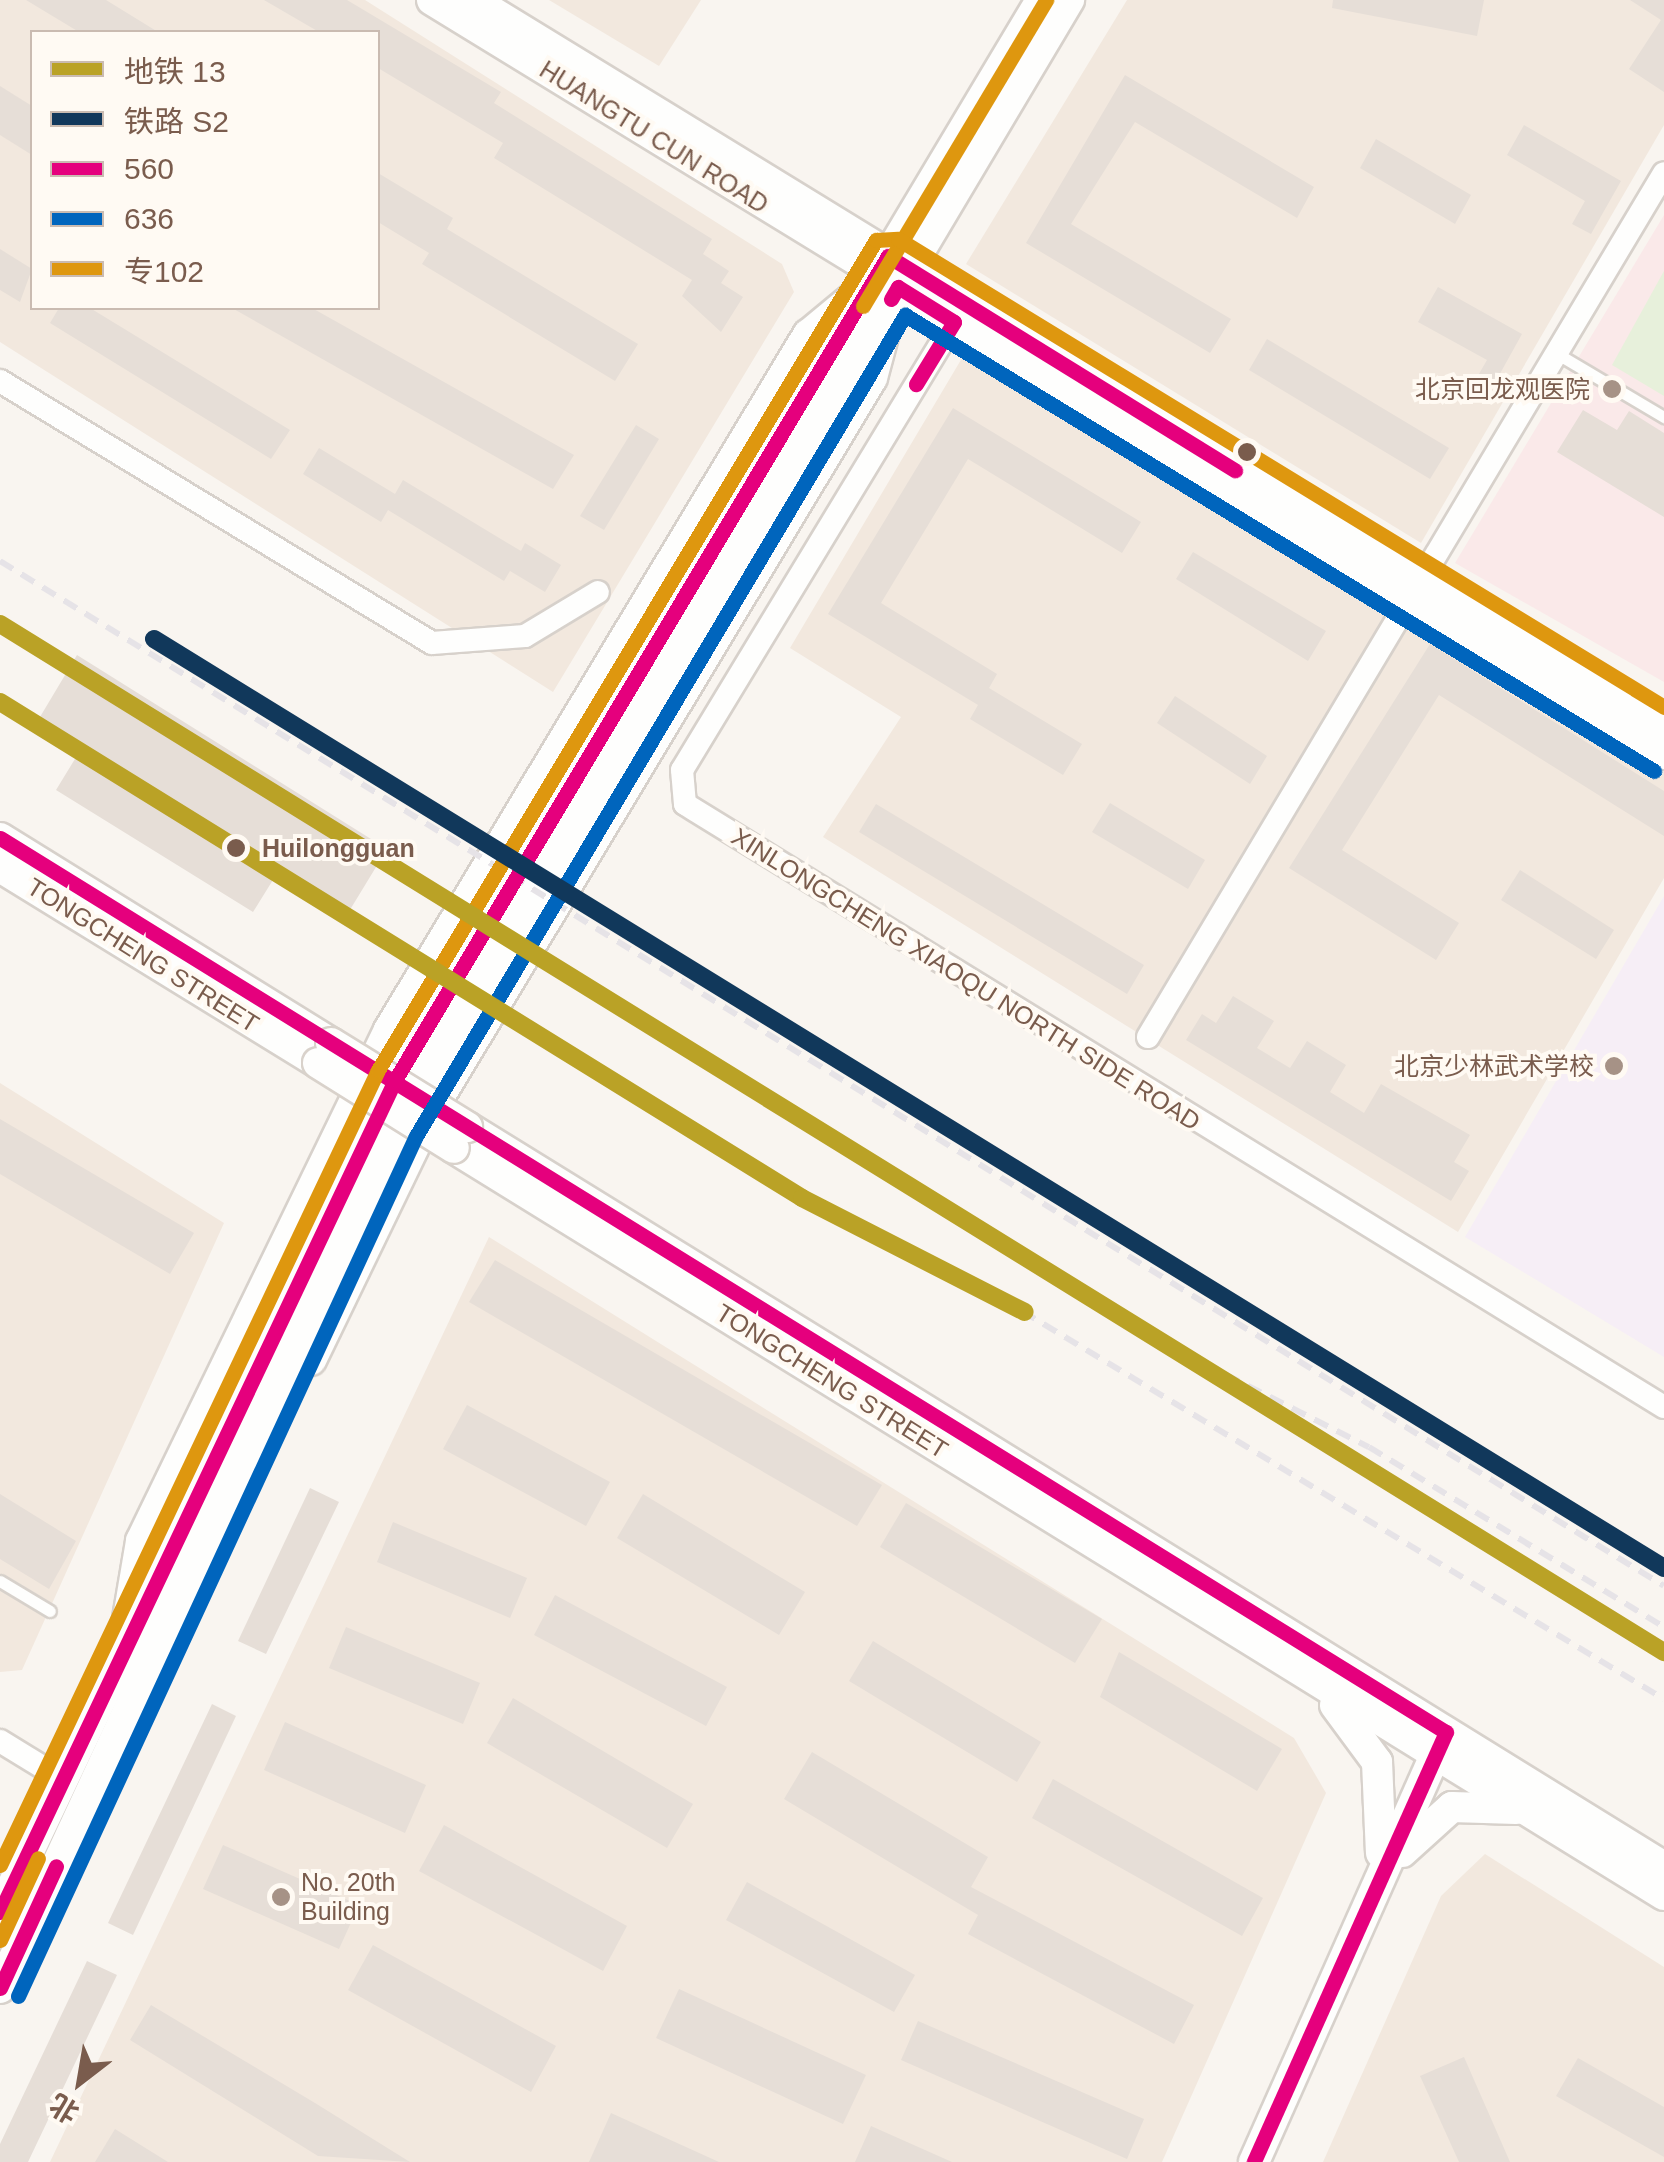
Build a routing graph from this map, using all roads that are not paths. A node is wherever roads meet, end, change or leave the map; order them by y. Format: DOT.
graph roads {
  1 [pos="432,0"];
  2 [pos="473,0"];
  3 [pos="1041,0"];
  4 [pos="1070,0"];
  5 [pos="1664,173"];
  6 [pos="893,272"];
  7 [pos="954,322"];
  8 [pos="1556,354"];
  9 [pos="0,381"];
  10 [pos="1664,417"];
  11 [pos="598,592"];
  12 [pos="1414,592"];
  13 [pos="1664,730"];
  14 [pos="1664,754"];
  15 [pos="0,838"];
  16 [pos="0,867"];
  17 [pos="1148,1037"];
  18 [pos="324,1053"];
  19 [pos="461,1137"];
  20 [pos="1664,1407"];
  21 [pos="0,1581"];
  22 [pos="1173,1592"];
  23 [pos="50,1611"];
  24 [pos="131,1668"];
  25 [pos="0,1741"];
  26 [pos="1440,1742"];
  27 [pos="62,1780"];
  28 [pos="1562,1832"];
  29 [pos="1664,1867"];
  30 [pos="1664,1895"];
  31 [pos="1365,1908"];
  32 [pos="0,1912"];
  33 [pos="0,1988"];
  34 [pos="1312,2028"];
  35 [pos="1254,2162"];
  1 -- 6 [label="main road, HUANGTU CUN ROAD"];
  2 -- 6 [label="main road, HUANGTU CUN ROAD"];
  3 -- 6 [label="main road"];
  4 -- 6 [label="main road"];
  5 -- 8 [label="street"];
  6 -- 7 [label="main road"];
  6 -- 12 [label="main road"];
  6 -- 24 [label="main road"];
  6 -- 24 [label="main road"];
  7 -- 12 [label="main road"];
  7 -- 20 [label="street, XINLONGCHENG XIAOQU NORTH SIDE ROAD"];
  8 -- 10 [label="lane"];
  8 -- 12 [label="street"];
  9 -- 11 [label="street"];
  12 -- 13 [label="main road"];
  12 -- 14 [label="main road"];
  12 -- 17 [label="street"];
  15 -- 18 [label="main road, TONGCHENG STREET"];
  16 -- 18 [label="main road, TONGCHENG STREET"];
  18 -- 19 [label="main road, TONGCHENG STREET, bridge"];
  19 -- 22 [label="main road, TONGCHENG STREET"];
  19 -- 26 [label="main road, TONGCHENG STREET"];
  21 -- 23 [label="lane"];
  22 -- 26 [label="main road, TONGCHENG STREET"];
  22 -- 31 [label="main road"];
  24 -- 27 [label="main road"];
  24 -- 33 [label="main road"];
  25 -- 27 [label="street"];
  26 -- 28 [label="main road, TONGCHENG STREET"];
  26 -- 29 [label="main road, TONGCHENG STREET"];
  26 -- 31 [label="main road"];
  27 -- 32 [label="main road"];
  28 -- 30 [label="main road, TONGCHENG STREET"];
  28 -- 34 [label="main road"];
  31 -- 34 [label="main road"];
  34 -- 35 [label="main road"];
}
